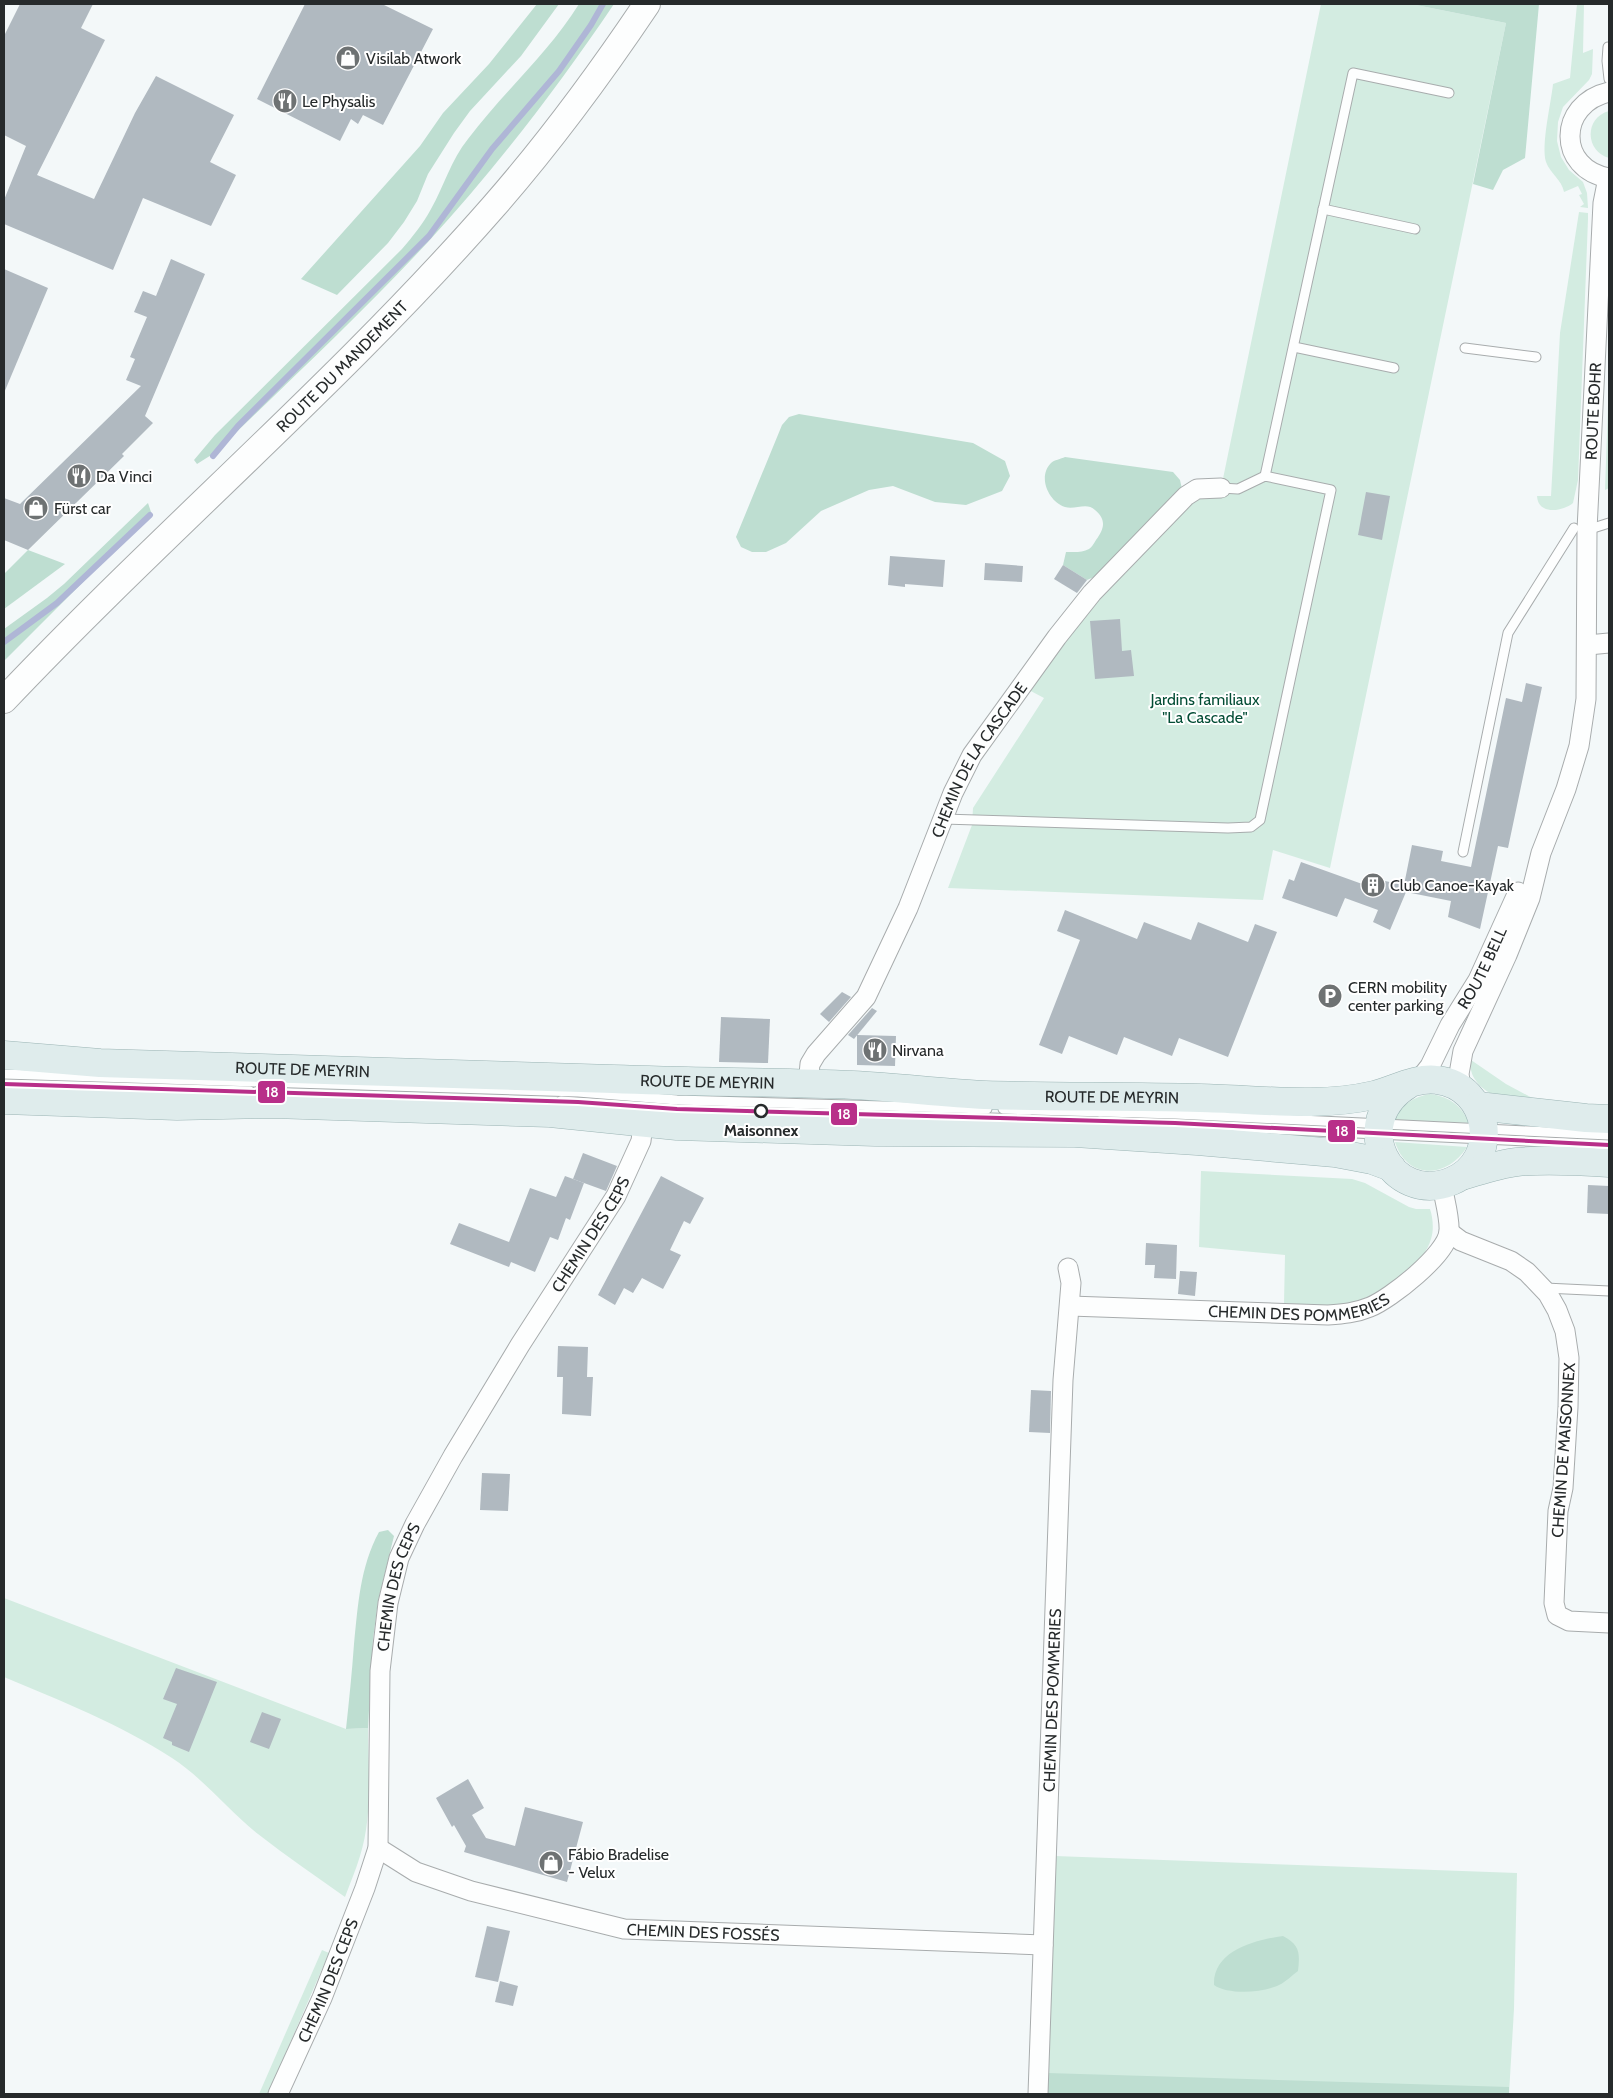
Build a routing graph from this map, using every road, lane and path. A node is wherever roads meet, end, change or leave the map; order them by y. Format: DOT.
graph roads {
  1 [pos="647,4"];
  2 [pos="1608,47"];
  3 [pos="1609,79"];
  4 [pos="1609,92"];
  5 [pos="1449,93"];
  6 [pos="1609,178"];
  7 [pos="1323,210"];
  8 [pos="1415,229"];
  9 [pos="1294,347"];
  10 [pos="1465,348"];
  11 [pos="1536,357"];
  12 [pos="1394,368"];
  13 [pos="1265,476"];
  14 [pos="1220,488"];
  15 [pos="1609,524"];
  16 [pos="1581,529"];
  17 [pos="1609,643"];
  18 [pos="1588,645"];
  19 [pos="4,700"];
  20 [pos="943,819"];
  21 [pos="1463,852"];
  22 [pos="1541,853"];
  23 [pos="4,1055"];
  24 [pos="4,1074"];
  25 [pos="1414,1082"];
  26 [pos="4,1084"];
  27 [pos="808,1085"];
  28 [pos="4,1100"];
  29 [pos="1477,1116"];
  30 [pos="1609,1119"];
  31 [pos="643,1124"];
  32 [pos="1378,1129"];
  33 [pos="1609,1136"];
  34 [pos="1609,1145"];
  35 [pos="1609,1162"];
  36 [pos="1391,1168"];
  37 [pos="1453,1180"];
  38 [pos="1449,1232"];
  39 [pos="1068,1268"];
  40 [pos="1543,1288"];
  41 [pos="1609,1291"];
  42 [pos="1070,1306"];
  43 [pos="1609,1623"];
  44 [pos="378,1848"];
  45 [pos="1043,1945"];
  46 [pos="278,2094"];
  47 [pos="1038,2094"];
  1 -- 19 [label="main road, ROUTE DU MANDEMENT"];
  2 -- 3 [label="lane"];
  4 -- 6 [label="street, ROUTE BOHR"];
  5 -- 7 [label="lane"];
  6 -- 16 [label="street, ROUTE BOHR"];
  7 -- 8 [label="lane"];
  7 -- 9 [label="lane"];
  9 -- 12 [label="lane"];
  9 -- 13 [label="lane"];
  10 -- 11 [label="lane"];
  13 -- 14 [label="lane"];
  13 -- 20 [label="lane"];
  14 -- 20 [label="street, CHEMIN DE LA CASCADE"];
  15 -- 16 [label="lane"];
  16 -- 18 [label="street, ROUTE BOHR"];
  16 -- 21 [label="lane"];
  17 -- 18 [label="street"];
  18 -- 22 [label="street, ROUTE BELL"];
  20 -- 27 [label="street, CHEMIN DE LA CASCADE"];
  22 -- 25 [label="street, ROUTE BELL"];
  22 -- 29 [label="street, ROUTE BELL"];
  23 -- 27 [label="main road, ROUTE DE MEYRIN"];
  24 -- 32 [label="lane"];
  25 -- 27 [label="main road, ROUTE DE MEYRIN"];
  25 -- 29 [label="main road, ROUTE DE MEYRIN"];
  25 -- 32 [label="main road"];
  26 -- 32 [label="lane"];
  28 -- 31 [label="main road"];
  29 -- 30 [label="main road, ROUTE DE MEYRIN"];
  29 -- 32 [label="lane"];
  29 -- 33 [label="lane"];
  29 -- 34 [label="lane"];
  29 -- 37 [label="main road"];
  31 -- 36 [label="main road"];
  31 -- 44 [label="street, CHEMIN DES CEPS"];
  32 -- 36 [label="main road"];
  35 -- 37 [label="main road"];
  36 -- 37 [label="main road"];
  37 -- 38 [label="street"];
  38 -- 40 [label="street, CHEMIN DE MAISONNEX"];
  38 -- 42 [label="street, CHEMIN DES POMMERIES"];
  39 -- 42 [label="street, CHEMIN DES POMMERIES"];
  40 -- 41 [label="lane"];
  40 -- 43 [label="street, CHEMIN DE MAISONNEX"];
  42 -- 45 [label="street, CHEMIN DES POMMERIES"];
  44 -- 45 [label="street, CHEMIN DES FOSSÉS"];
  44 -- 46 [label="street, CHEMIN DES CEPS"];
  45 -- 47 [label="street, CHEMIN DES POMMERIES"];
}
